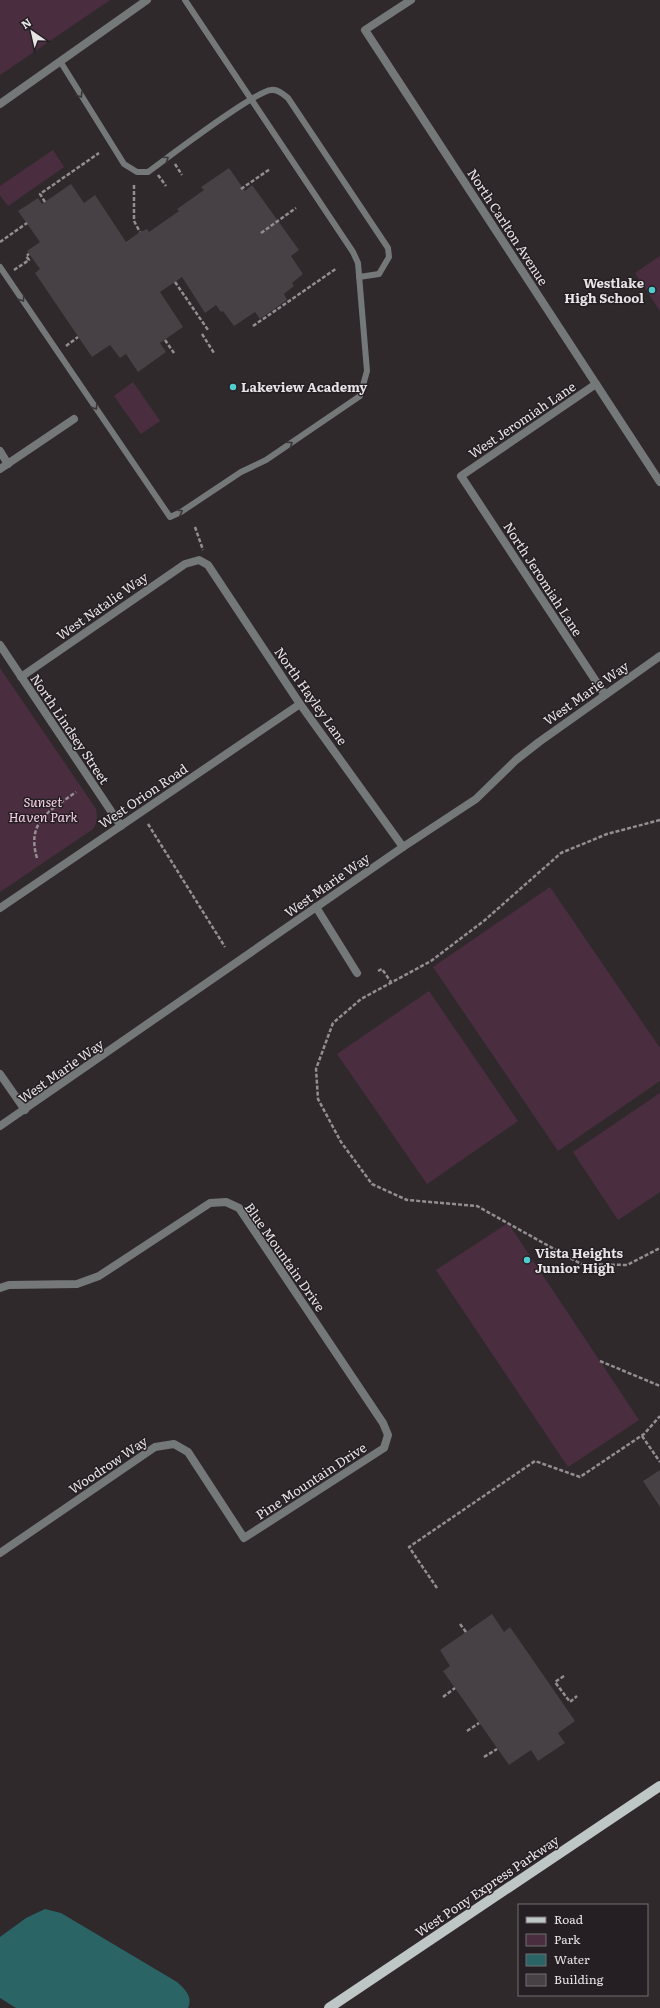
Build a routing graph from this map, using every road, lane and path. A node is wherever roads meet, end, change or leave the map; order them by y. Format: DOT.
graph roads {
  1 [pos="147,0"];
  2 [pos="185,0"];
  3 [pos="411,0"];
  4 [pos="60,61"];
  5 [pos="251,99"];
  6 [pos="0,104"];
  7 [pos="99,153"];
  8 [pos="270,169"];
  9 [pos="134,185"];
  10 [pos="241,189"];
  11 [pos="45,202"];
  12 [pos="296,208"];
  13 [pos="27,223"];
  14 [pos="140,232"];
  15 [pos="261,233"];
  16 [pos="0,242"];
  17 [pos="29,254"];
  18 [pos="0,267"];
  19 [pos="337,268"];
  20 [pos="12,272"];
  21 [pos="359,277"];
  22 [pos="175,282"];
  23 [pos="253,326"];
  24 [pos="208,330"];
  25 [pos="202,334"];
  26 [pos="78,337"];
  27 [pos="165,340"];
  28 [pos="64,347"];
  29 [pos="174,353"];
  30 [pos="214,353"];
  31 [pos="596,384"];
  32 [pos="74,419"];
  33 [pos="0,451"];
  34 [pos="8,464"];
  35 [pos="0,469"];
  36 [pos="461,476"];
  37 [pos="660,482"];
  38 [pos="194,527"];
  39 [pos="203,551"];
  40 [pos="199,560"];
  41 [pos="0,645"];
  42 [pos="660,656"];
  43 [pos="21,677"];
  44 [pos="605,695"];
  45 [pos="300,704"];
  46 [pos="76,792"];
  47 [pos="660,820"];
  48 [pos="148,824"];
  49 [pos="121,826"];
  50 [pos="403,847"];
  51 [pos="37,858"];
  52 [pos="316,907"];
  53 [pos="0,908"];
  54 [pos="225,947"];
  55 [pos="378,971"];
  56 [pos="358,973"];
  57 [pos="391,982"];
  58 [pos="0,1074"];
  59 [pos="25,1110"];
  60 [pos="0,1126"];
  61 [pos="660,1248"];
  62 [pos="0,1288"];
  63 [pos="600,1361"];
  64 [pos="660,1386"];
  65 [pos="660,1416"];
  66 [pos="642,1436"];
  67 [pos="387,1440"];
  68 [pos="660,1462"];
  69 [pos="244,1538"];
  70 [pos="0,1553"];
  71 [pos="437,1588"];
  72 [pos="460,1624"];
  73 [pos="466,1632"];
  74 [pos="564,1676"];
  75 [pos="455,1688"];
  76 [pos="577,1696"];
  77 [pos="443,1697"];
  78 [pos="479,1723"];
  79 [pos="466,1731"];
  80 [pos="497,1749"];
  81 [pos="484,1757"];
  82 [pos="660,1786"];
  83 [pos="328,2008"];
  1 -- 4 [label="street"];
  2 -- 5 [label="lane"];
  3 -- 31 [label="street, North Carlton Avenue"];
  4 -- 5 [label="lane, one-way"];
  4 -- 6 [label="street"];
  5 -- 21 [label="lane"];
  5 -- 21 [label="lane"];
  7 -- 11 [label="path"];
  8 -- 10 [label="path"];
  9 -- 14 [label="path"];
  12 -- 15 [label="path"];
  13 -- 16 [label="path"];
  17 -- 20 [label="path"];
  18 -- 21 [label="lane, one-way"];
  19 -- 23 [label="path"];
  22 -- 24 [label="path"];
  25 -- 30 [label="path"];
  26 -- 28 [label="path"];
  27 -- 29 [label="path"];
  31 -- 36 [label="street, West Jeromiah Lane"];
  31 -- 37 [label="street, North Carlton Avenue"];
  32 -- 34 [label="street"];
  33 -- 34 [label="street"];
  34 -- 35 [label="street"];
  36 -- 44 [label="street, North Jeromiah Lane"];
  38 -- 39 [label="path"];
  40 -- 43 [label="street, West Natalie Way"];
  40 -- 45 [label="street, North Hayley Lane"];
  41 -- 43 [label="street, North Lindsey Street"];
  42 -- 44 [label="street, West Marie Way"];
  43 -- 49 [label="street, North Lindsey Street"];
  44 -- 50 [label="street, West Marie Way"];
  45 -- 49 [label="street, West Orion Road"];
  45 -- 50 [label="street, North Hayley Lane"];
  46 -- 51 [label="path"];
  47 -- 57 [label="path"];
  48 -- 54 [label="path"];
  49 -- 53 [label="street, West Orion Road"];
  50 -- 52 [label="street, West Marie Way"];
  52 -- 56 [label="street"];
  52 -- 59 [label="street, West Marie Way"];
  55 -- 57 [label="path"];
  57 -- 61 [label="path"];
  58 -- 59 [label="street"];
  59 -- 60 [label="street, West Marie Way"];
  62 -- 67 [label="street, Blue Mountain Drive"];
  63 -- 64 [label="path"];
  65 -- 66 [label="path"];
  66 -- 68 [label="path"];
  66 -- 71 [label="path"];
  67 -- 69 [label="street, Pine Mountain Drive"];
  69 -- 70 [label="street, Woodrow Way"];
  72 -- 73 [label="path"];
  74 -- 76 [label="path"];
  75 -- 77 [label="path"];
  78 -- 79 [label="path"];
  80 -- 81 [label="path"];
  82 -- 83 [label="main road, West Pony Express Parkway"];
}
